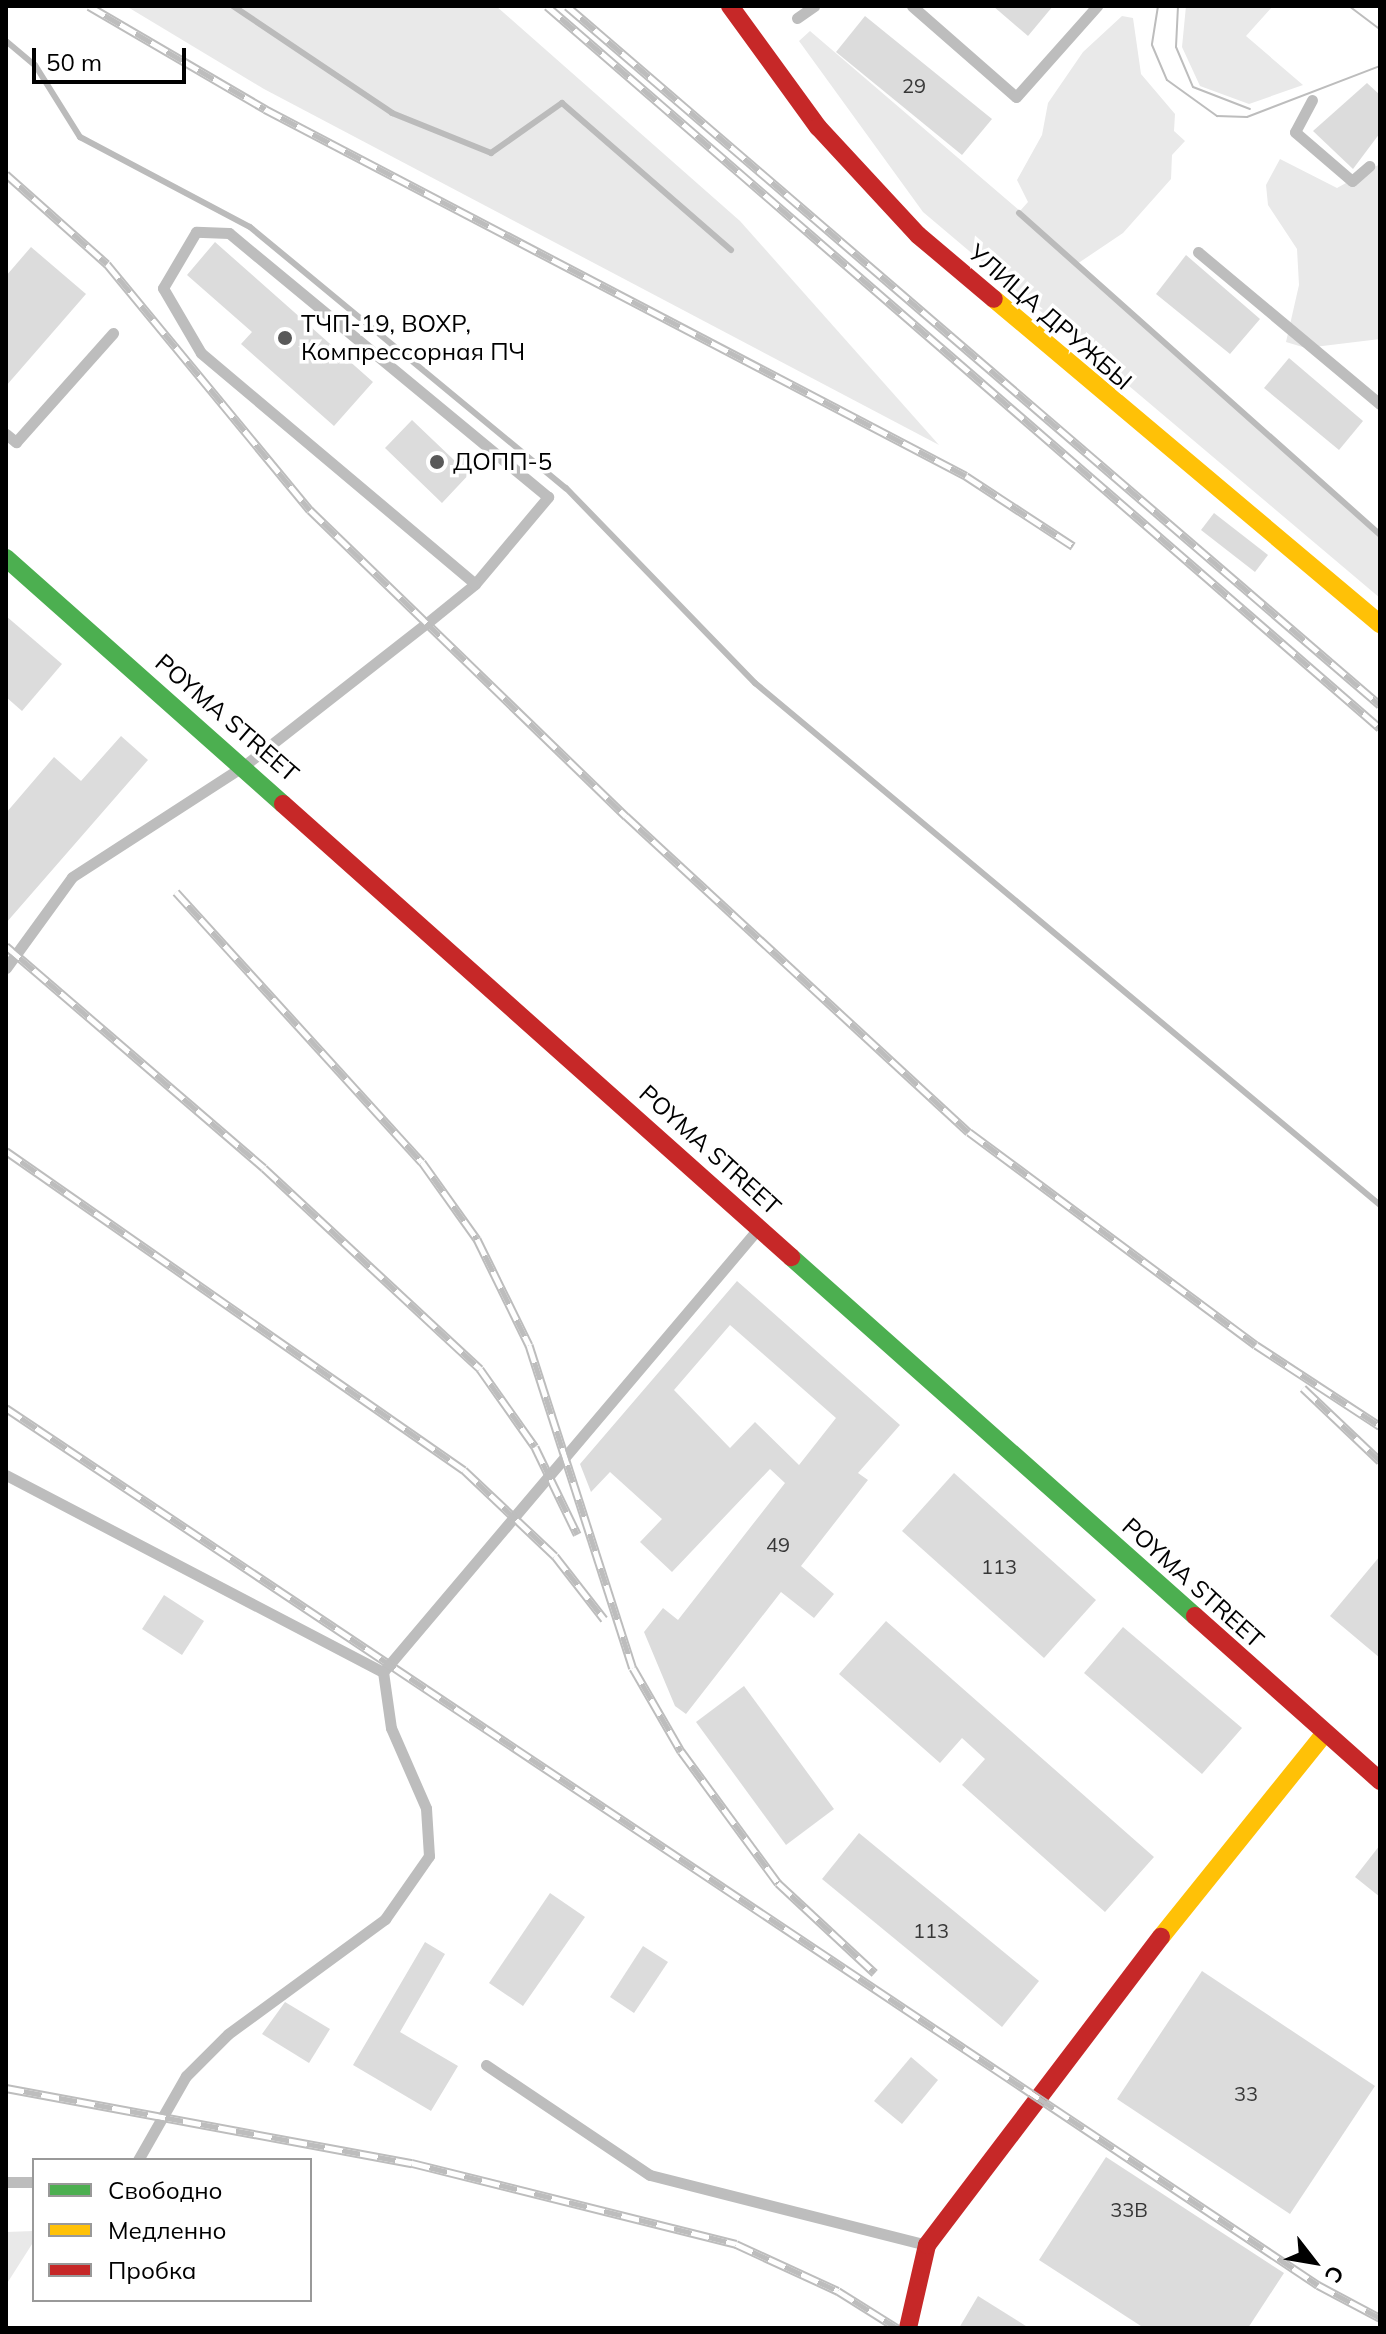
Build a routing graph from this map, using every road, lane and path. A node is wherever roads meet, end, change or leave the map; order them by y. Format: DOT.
graph roads {
  1 [pos="730,6"];
  2 [pos="814,6"];
  3 [pos="912,6"];
  4 [pos="1097,6"];
  5 [pos="797,18"];
  6 [pos="1312,100"];
  7 [pos="1369,166"];
  8 [pos="1198,252"];
  9 [pos="113,333"];
  10 [pos="1380,404"];
  11 [pos="6,434"];
  12 [pos="6,558"];
  13 [pos="475,584"];
  14 [pos="1380,624"];
  15 [pos="245,765"];
  16 [pos="6,968"];
  17 [pos="760,1227"];
  18 [pos="6,1475"];
  19 [pos="383,1672"];
  20 [pos="1324,1734"];
  21 [pos="1380,1781"];
  22 [pos="486,2065"];
  23 [pos="139,2158"];
  24 [pos="6,2182"];
  25 [pos="32,2182"];
  26 [pos="927,2245"];
  27 [pos="908,2328"];
  1 -- 14 [label="main road, УЛИЦА ДРУЖБЫ"];
  2 -- 5 [label="lane"];
  3 -- 4 [label="lane"];
  6 -- 7 [label="lane"];
  8 -- 10 [label="lane"];
  9 -- 11 [label="lane"];
  12 -- 15 [label="main road, POYMA STREET"];
  13 -- 13 [label="lane"];
  13 -- 15 [label="lane"];
  15 -- 16 [label="lane"];
  15 -- 17 [label="main road, POYMA STREET"];
  17 -- 19 [label="lane"];
  17 -- 20 [label="main road, POYMA STREET"];
  18 -- 19 [label="lane"];
  19 -- 23 [label="lane"];
  20 -- 21 [label="main road, POYMA STREET"];
  20 -- 26 [label="main road"];
  22 -- 26 [label="lane"];
  24 -- 25 [label="lane"];
  26 -- 27 [label="main road"];
}
